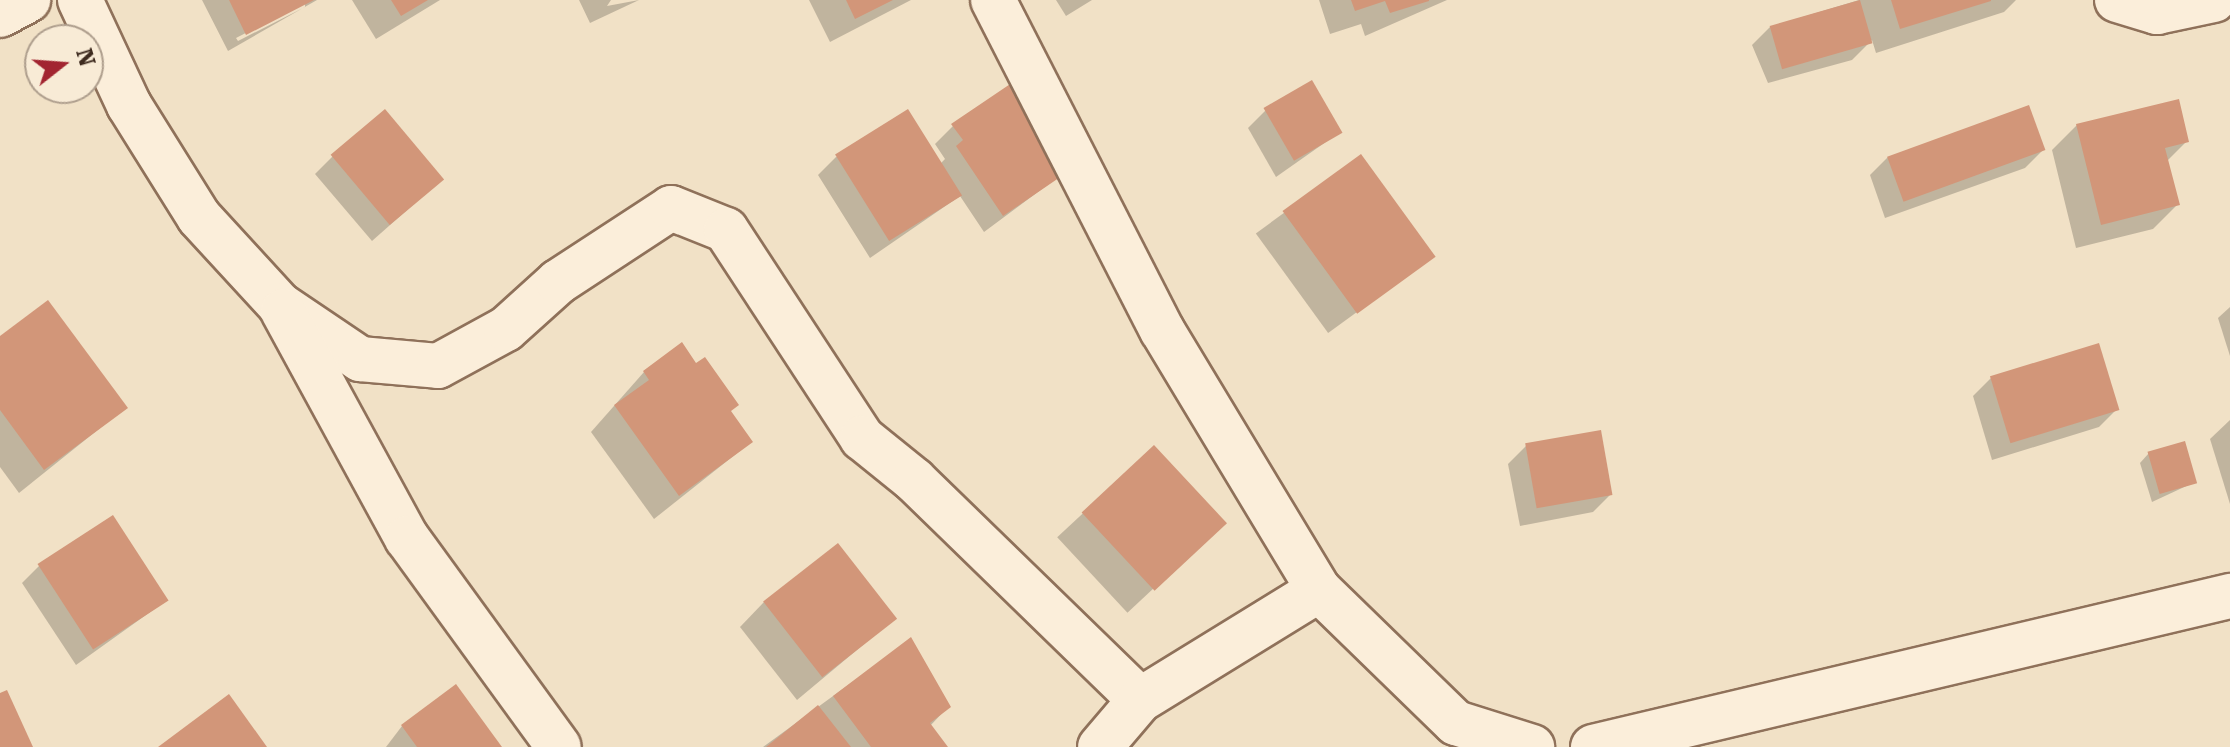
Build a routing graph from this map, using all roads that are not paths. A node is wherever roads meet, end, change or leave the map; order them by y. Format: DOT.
graph roads {
  1 [pos="28,0"];
  2 [pos="80,0"];
  3 [pos="993,0"];
  4 [pos="2117,0"];
  5 [pos="2214,0"];
  6 [pos="0,15"];
  7 [pos="280,305"];
  8 [pos="1319,590"];
  9 [pos="2230,596"];
  10 [pos="1140,700"];
  11 [pos="559,747"];
  12 [pos="1100,747"];
  13 [pos="1532,747"];
  14 [pos="1593,747"];
  1 -- 6 [label="street"];
  2 -- 7 [label="street"];
  3 -- 8 [label="street"];
  4 -- 5 [label="street"];
  7 -- 10 [label="street"];
  7 -- 11 [label="street"];
  8 -- 10 [label="street"];
  8 -- 13 [label="street"];
  9 -- 14 [label="street"];
  10 -- 12 [label="street"];
}
